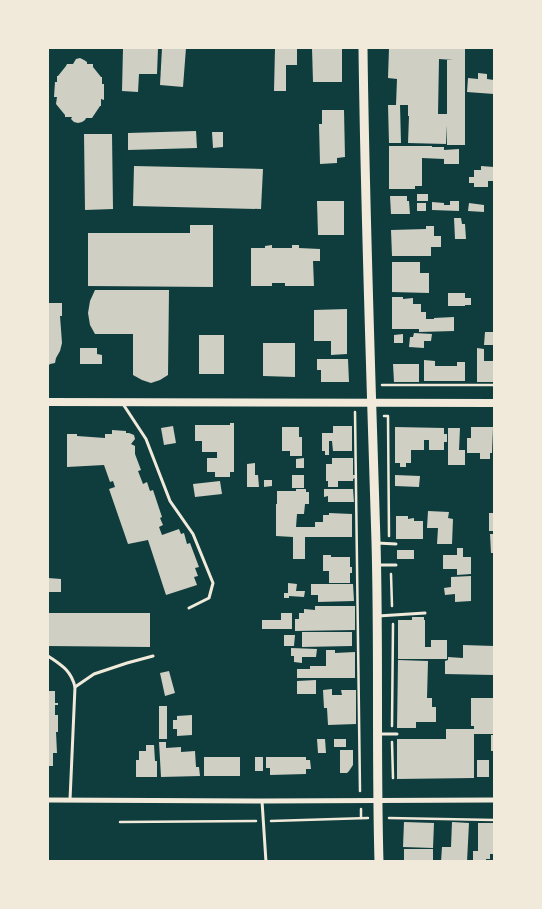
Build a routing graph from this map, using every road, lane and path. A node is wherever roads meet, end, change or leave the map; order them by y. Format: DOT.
graph roads {
  1 [pos="363,48"];
  2 [pos="370,385"];
  3 [pos="494,385"];
  4 [pos="48,402"];
  5 [pos="122,402"];
  6 [pos="354,402"];
  7 [pos="371,402"];
  8 [pos="494,403"];
  9 [pos="376,543"];
  10 [pos="396,544"];
  11 [pos="376,565"];
  12 [pos="396,565"];
  13 [pos="190,608"];
  14 [pos="425,613"];
  15 [pos="377,616"];
  16 [pos="48,656"];
  17 [pos="153,656"];
  18 [pos="75,687"];
  19 [pos="377,734"];
  20 [pos="397,734"];
  21 [pos="48,800"];
  22 [pos="70,800"];
  23 [pos="360,800"];
  24 [pos="378,800"];
  25 [pos="494,800"];
  26 [pos="262,801"];
  27 [pos="378,817"];
  28 [pos="361,818"];
  29 [pos="494,820"];
  30 [pos="263,821"];
  31 [pos="120,822"];
  32 [pos="266,862"];
  33 [pos="379,862"];
  1 -- 2 [label="main road"];
  2 -- 3 [label="path"];
  2 -- 7 [label="main road"];
  4 -- 5 [label="street"];
  5 -- 6 [label="street"];
  5 -- 13 [label="lane"];
  6 -- 7 [label="street"];
  6 -- 23 [label="path"];
  7 -- 8 [label="street"];
  7 -- 9 [label="main road"];
  9 -- 10 [label="lane"];
  9 -- 11 [label="main road"];
  11 -- 12 [label="lane"];
  11 -- 15 [label="main road"];
  14 -- 15 [label="lane"];
  15 -- 19 [label="main road"];
  16 -- 18 [label="lane"];
  17 -- 18 [label="lane"];
  18 -- 22 [label="lane"];
  19 -- 20 [label="lane"];
  19 -- 24 [label="main road"];
  21 -- 22 [label="street"];
  22 -- 26 [label="street"];
  23 -- 24 [label="street"];
  23 -- 26 [label="street"];
  23 -- 28 [label="path"];
  24 -- 25 [label="street"];
  24 -- 27 [label="main road"];
  26 -- 30 [label="lane"];
  27 -- 28 [label="path"];
  27 -- 29 [label="path"];
  27 -- 33 [label="main road"];
  28 -- 30 [label="path"];
  30 -- 31 [label="path"];
  30 -- 32 [label="lane"];
}
